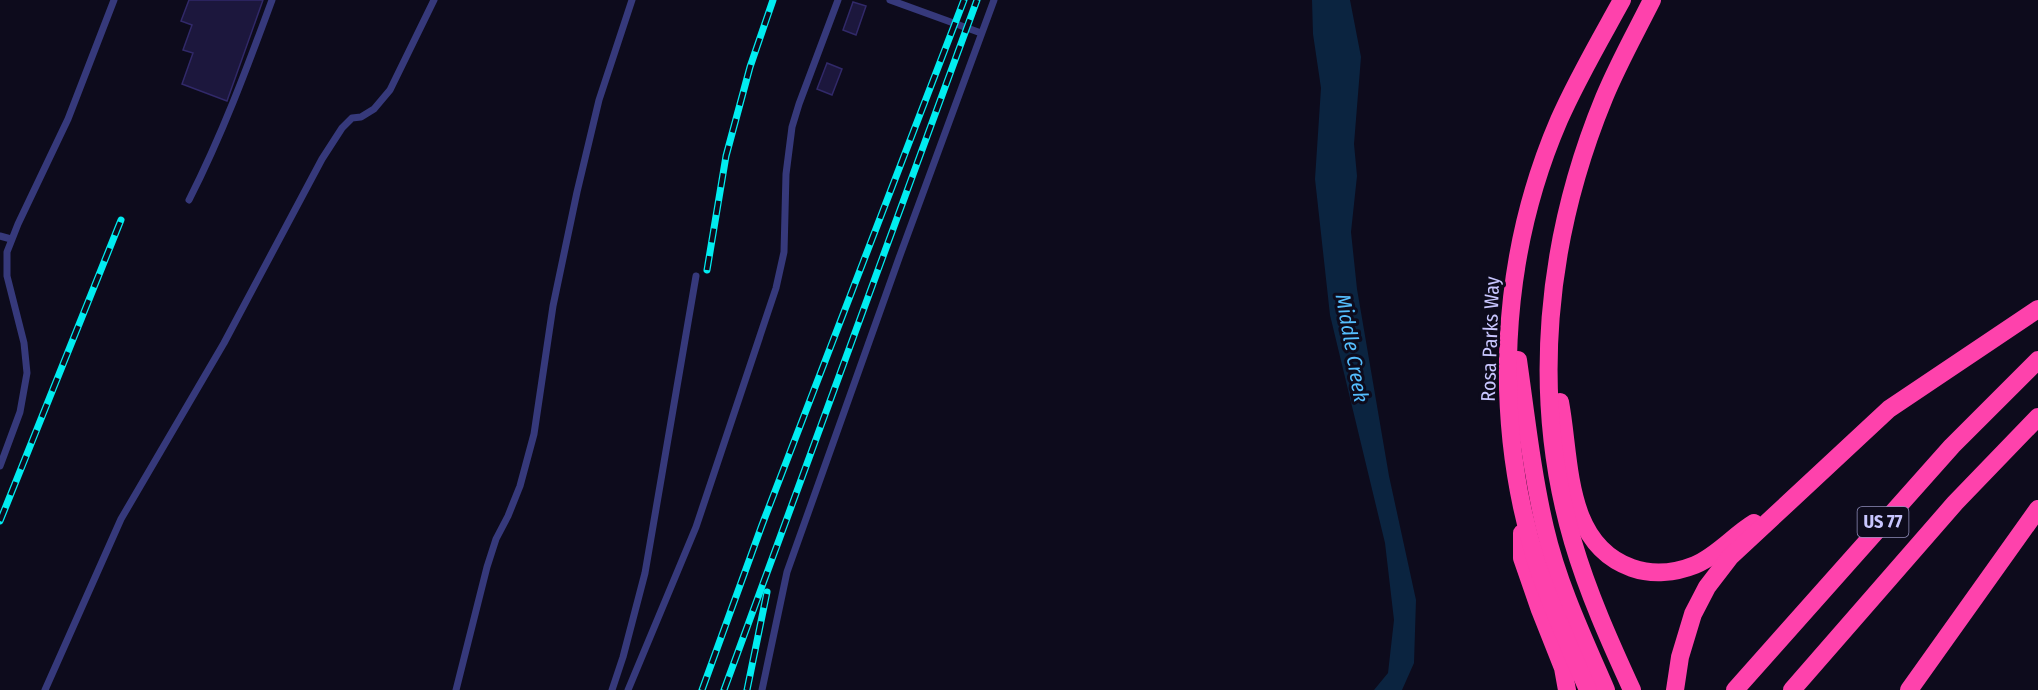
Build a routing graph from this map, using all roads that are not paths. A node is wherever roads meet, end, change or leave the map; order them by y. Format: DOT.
graph roads {
  1 [pos="114,0"];
  2 [pos="272,0"];
  3 [pos="434,0"];
  4 [pos="632,0"];
  5 [pos="838,0"];
  6 [pos="890,0"];
  7 [pos="993,0"];
  8 [pos="1622,0"];
  9 [pos="1652,0"];
  10 [pos="981,33"];
  11 [pos="189,200"];
  12 [pos="0,236"];
  13 [pos="11,239"];
  14 [pos="7,252"];
  15 [pos="0,272"];
  16 [pos="696,276"];
  17 [pos="2038,309"];
  18 [pos="1510,314"];
  19 [pos="1549,345"];
  20 [pos="2038,360"];
  21 [pos="2038,417"];
  22 [pos="0,466"];
  23 [pos="1796,496"];
  24 [pos="1521,499"];
  25 [pos="2038,509"];
  26 [pos="45,690"];
  27 [pos="456,690"];
  28 [pos="612,690"];
  29 [pos="628,690"];
  30 [pos="762,690"];
  31 [pos="1567,690"];
  32 [pos="1588,690"];
  33 [pos="1606,690"];
  34 [pos="1632,690"];
  35 [pos="1676,690"];
  36 [pos="1735,690"];
  37 [pos="1792,690"];
  38 [pos="1909,690"];
  1 -- 13 [label="lane"];
  2 -- 11 [label="lane"];
  3 -- 26 [label="lane"];
  4 -- 27 [label="lane"];
  5 -- 29 [label="lane"];
  6 -- 10 [label="lane"];
  7 -- 10 [label="lane"];
  8 -- 18 [label="highway, Rosa Parks Way"];
  9 -- 19 [label="highway"];
  10 -- 30 [label="lane"];
  12 -- 13 [label="lane"];
  13 -- 14 [label="lane"];
  14 -- 15 [label="lane"];
  14 -- 22 [label="lane"];
  16 -- 28 [label="lane"];
  17 -- 23 [label="highway"];
  18 -- 24 [label="highway, Rosa Parks Way"];
  18 -- 33 [label="highway"];
  19 -- 23 [label="highway"];
  19 -- 34 [label="highway"];
  20 -- 36 [label="highway, US 77"];
  21 -- 37 [label="highway, US 77"];
  23 -- 35 [label="highway"];
  24 -- 31 [label="highway"];
  24 -- 32 [label="highway, Rosa Parks Way"];
  25 -- 38 [label="highway"];
}
